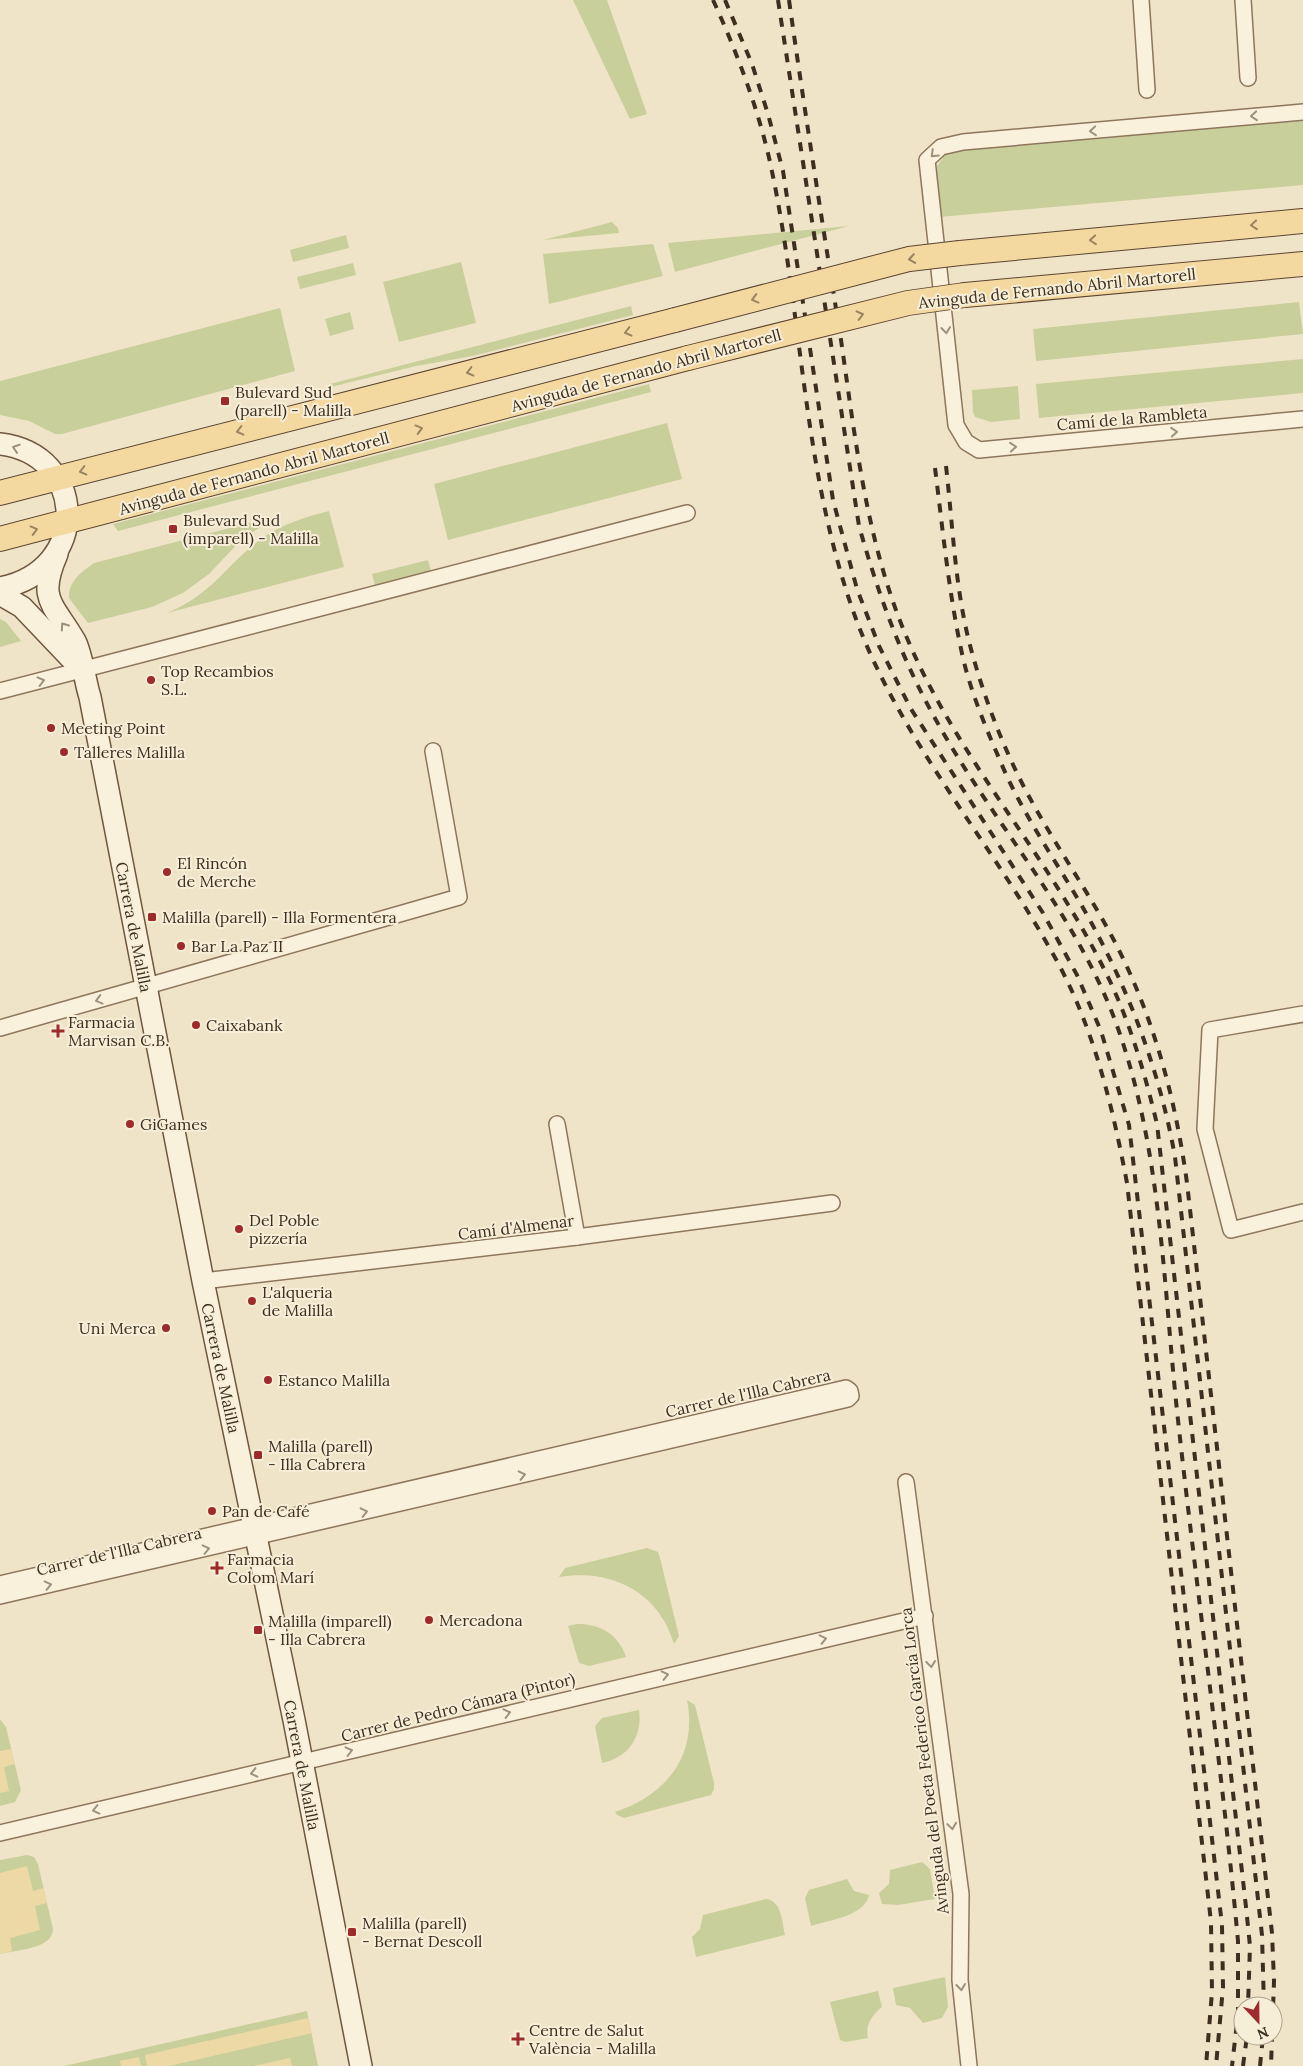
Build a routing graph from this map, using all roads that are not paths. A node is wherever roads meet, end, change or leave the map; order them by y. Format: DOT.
graph roads {
  1 [pos="1141,0"];
  2 [pos="1243,0"];
  3 [pos="1248,78"];
  4 [pos="1146,90"];
  5 [pos="1303,112"];
  6 [pos="1303,221"];
  7 [pos="1303,264"];
  8 [pos="1303,420"];
  9 [pos="0,444"];
  10 [pos="56,478"];
  11 [pos="0,493"];
  12 [pos="688,514"];
  13 [pos="67,522"];
  14 [pos="0,539"];
  15 [pos="57,554"];
  16 [pos="0,588"];
  17 [pos="0,594"];
  18 [pos="82,670"];
  19 [pos="0,691"];
  20 [pos="433,751"];
  21 [pos="146,987"];
  22 [pos="1303,1014"];
  23 [pos="0,1028"];
  24 [pos="557,1124"];
  25 [pos="832,1203"];
  26 [pos="1303,1212"];
  27 [pos="577,1237"];
  28 [pos="203,1281"];
  29 [pos="906,1482"];
  30 [pos="255,1531"];
  31 [pos="0,1584"];
  32 [pos="0,1596"];
  33 [pos="925,1616"];
  34 [pos="302,1762"];
  35 [pos="0,1833"];
  36 [pos="361,2066"];
  37 [pos="969,2066"];
  1 -- 4 [label="street"];
  2 -- 3 [label="street"];
  5 -- 8 [label="street, Camí de la Rambleta, one-way"];
  6 -- 10 [label="main road, one-way, bridge"];
  13 -- 7 [label="main road, Avinguda de Fernando Abril Martorell, one-way, bridge"];
  10 -- 9 [label="street, one-way"];
  10 -- 11 [label="main road"];
  10 -- 13 [label="street"];
  12 -- 18 [label="street"];
  14 -- 13 [label="main road, Avinguda de Fernando Abril Martorell, one-way"];
  13 -- 15 [label="street, Carrera de Malilla"];
  15 -- 16 [label="street"];
  18 -- 15 [label="street, Carrera de Malilla, one-way"];
  17 -- 18 [label="street"];
  19 -- 18 [label="street, one-way"];
  18 -- 21 [label="street, Carrera de Malilla"];
  20 -- 21 [label="street"];
  21 -- 23 [label="street, one-way"];
  21 -- 28 [label="street, Carrera de Malilla"];
  22 -- 26 [label="street"];
  24 -- 27 [label="street"];
  25 -- 27 [label="street, Camí d'Almenar"];
  27 -- 28 [label="street, Camí d'Almenar"];
  28 -- 30 [label="street, Carrera de Malilla"];
  29 -- 33 [label="street, Avinguda del Poeta Federico García Lorca"];
  30 -- 30 [label="street, Carrer de l'Illa Cabrera, one-way"];
  30 -- 31 [label="street, Carrer de l'Illa Cabrera"];
  32 -- 30 [label="street, Carrer de l'Illa Cabrera, one-way"];
  30 -- 34 [label="street, Carrera de Malilla"];
  34 -- 33 [label="street, Carrer de Pedro Cámara (Pintor), one-way"];
  33 -- 37 [label="street, Avinguda del Poeta Federico García Lorca, one-way"];
  34 -- 35 [label="street, Carrer de Pedro Cámara (Pintor), one-way"];
  34 -- 36 [label="street, Carrera de Malilla"];
}
